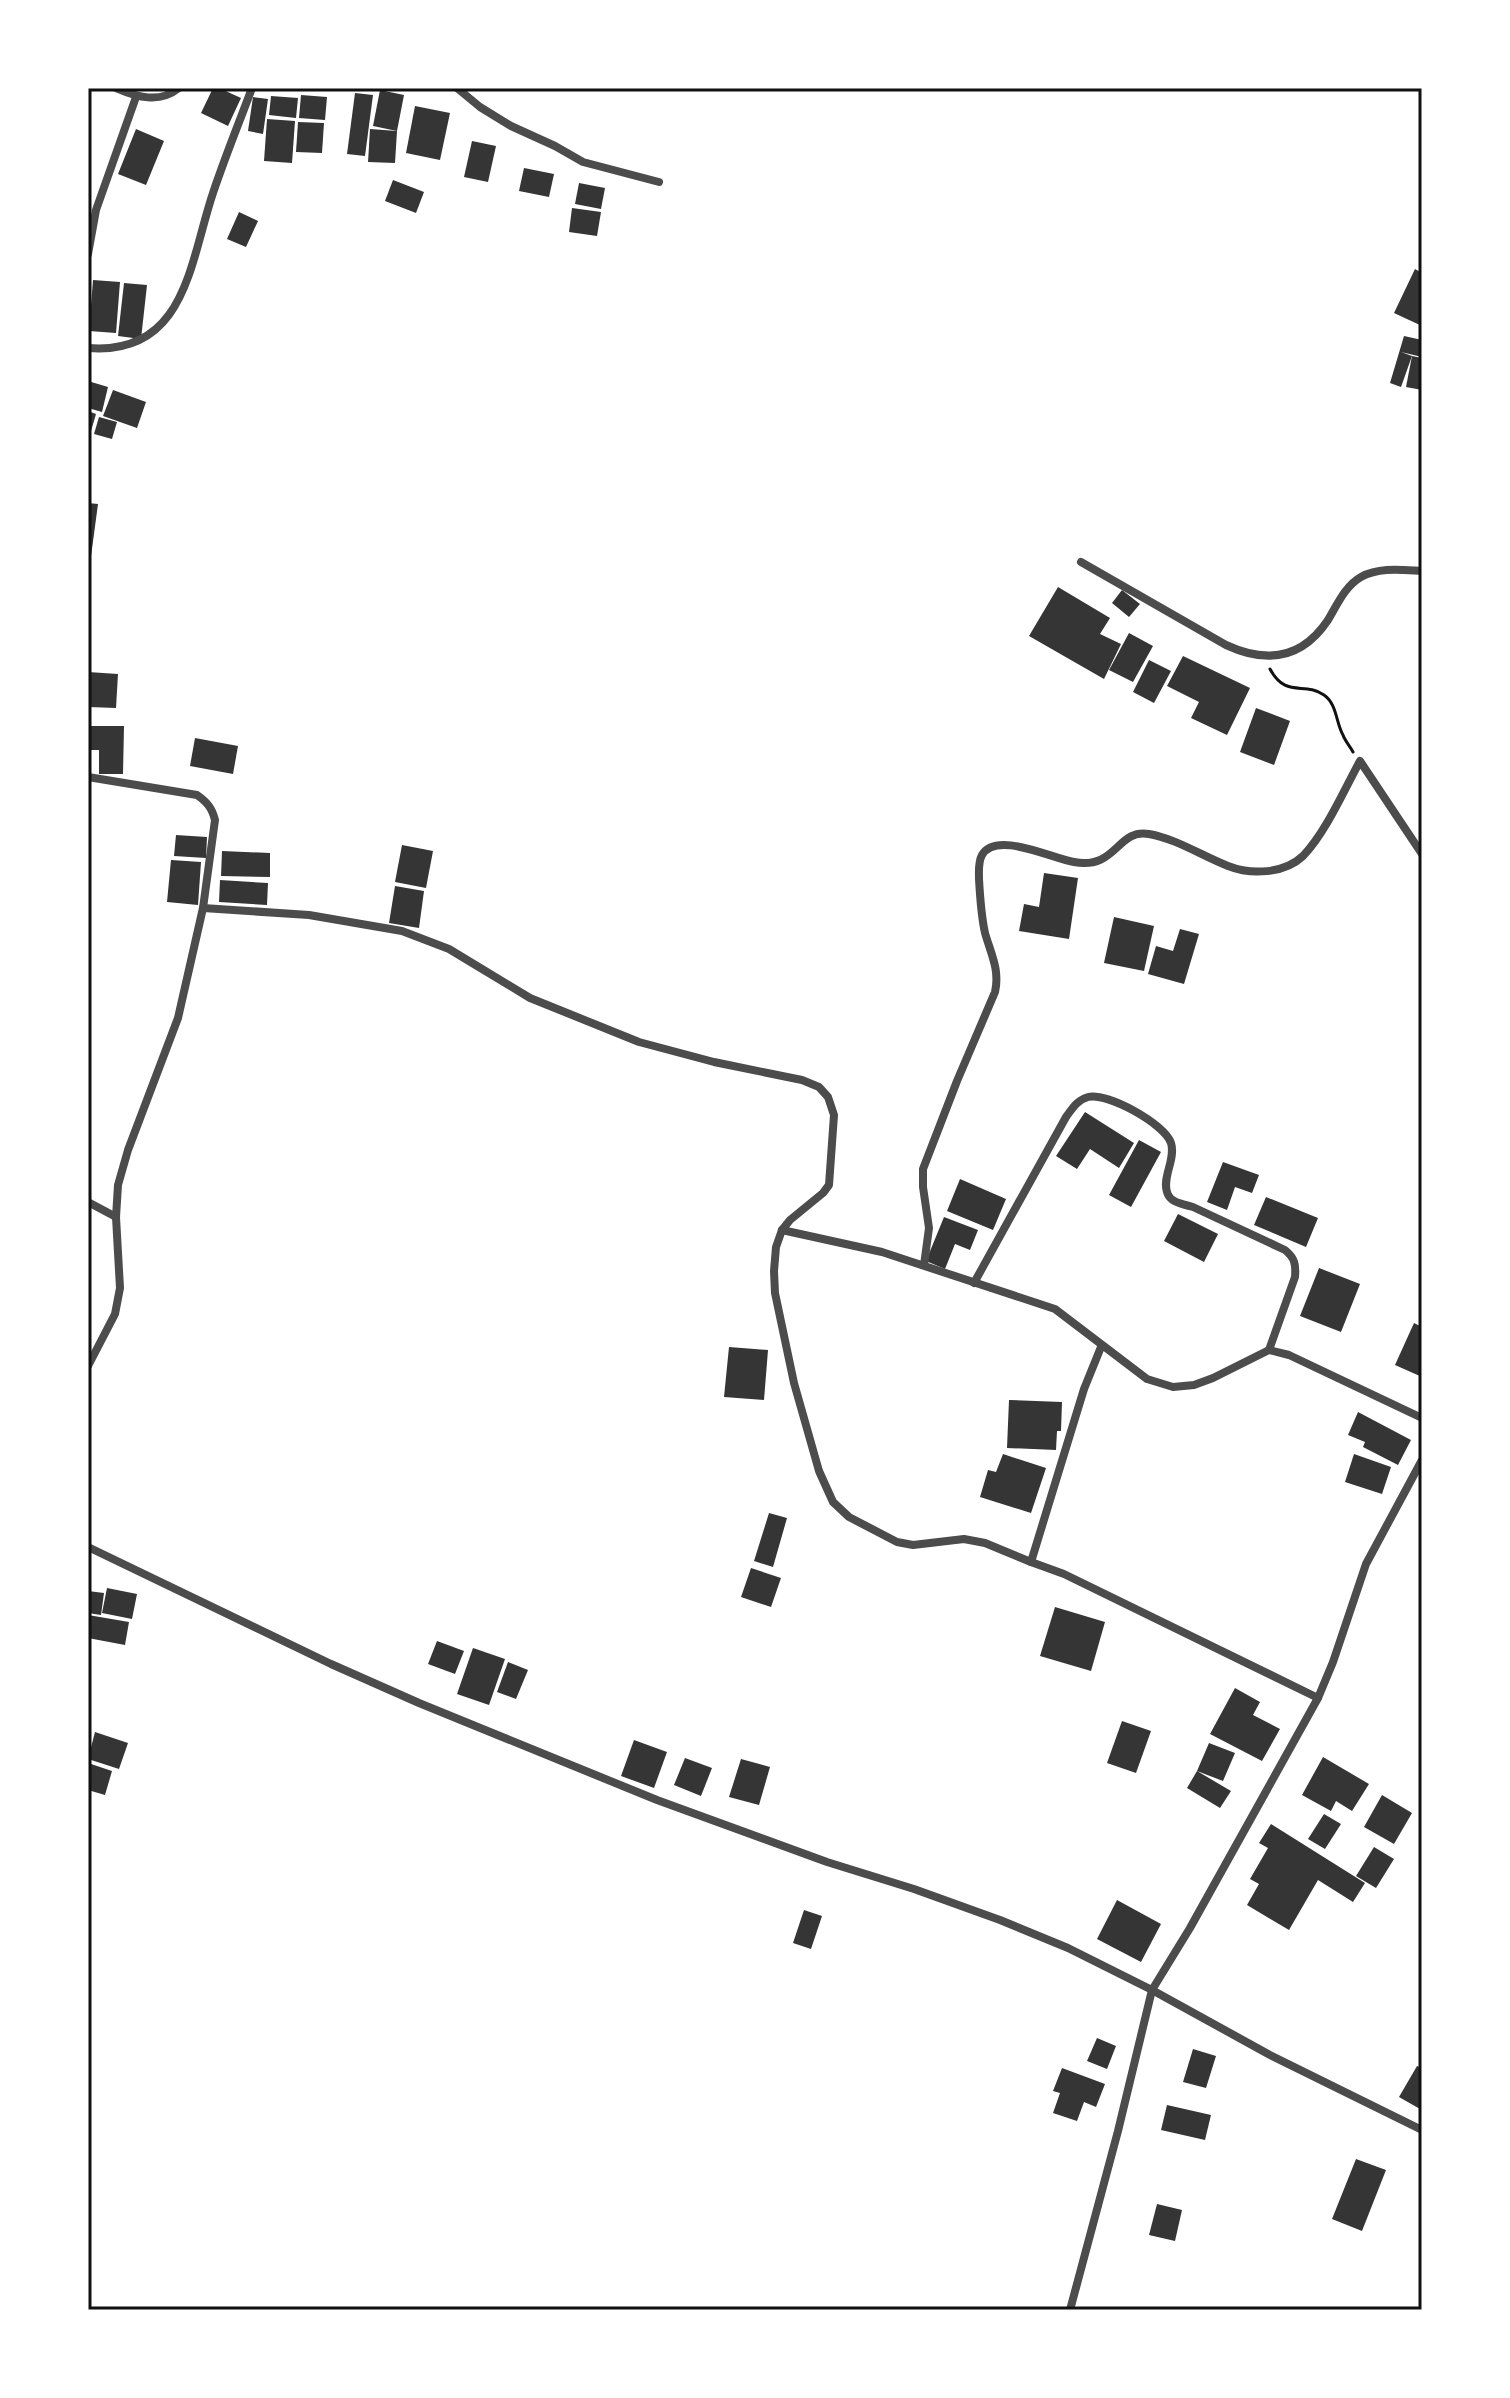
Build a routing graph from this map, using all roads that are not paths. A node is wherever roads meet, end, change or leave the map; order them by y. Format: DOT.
graph roads {
  1 [pos="116,88"];
  2 [pos="179,88"];
  3 [pos="252,88"];
  4 [pos="457,88"];
  5 [pos="136,97"];
  6 [pos="659,182"];
  7 [pos="88,254"];
  8 [pos="88,348"];
  9 [pos="1081,562"];
  10 [pos="1422,571"];
  11 [pos="88,777"];
  12 [pos="1422,854"];
  13 [pos="203,908"];
  14 [pos="88,1202"];
  15 [pos="116,1217"];
  16 [pos="782,1230"];
  17 [pos="924,1265"];
  18 [pos="974,1283"];
  19 [pos="1101,1347"];
  20 [pos="1269,1350"];
  21 [pos="88,1366"];
  22 [pos="1422,1418"];
  23 [pos="1422,1460"];
  24 [pos="88,1547"];
  25 [pos="1031,1562"];
  26 [pos="1318,1698"];
  27 [pos="1152,1990"];
  28 [pos="1422,2130"];
  29 [pos="1070,2310"];
  1 -- 5 [label="street"];
  2 -- 5 [label="street"];
  3 -- 8 [label="street"];
  4 -- 6 [label="street"];
  5 -- 7 [label="street"];
  9 -- 10 [label="street"];
  11 -- 13 [label="street"];
  12 -- 17 [label="street"];
  13 -- 15 [label="street"];
  13 -- 16 [label="street"];
  14 -- 15 [label="street"];
  15 -- 21 [label="street"];
  16 -- 17 [label="street"];
  16 -- 25 [label="street"];
  17 -- 18 [label="street"];
  18 -- 19 [label="street"];
  18 -- 20 [label="street"];
  19 -- 20 [label="street"];
  19 -- 25 [label="street"];
  20 -- 22 [label="street"];
  23 -- 26 [label="street"];
  24 -- 27 [label="street"];
  25 -- 26 [label="street"];
  26 -- 27 [label="street"];
  27 -- 28 [label="street"];
  27 -- 29 [label="street"];
}
